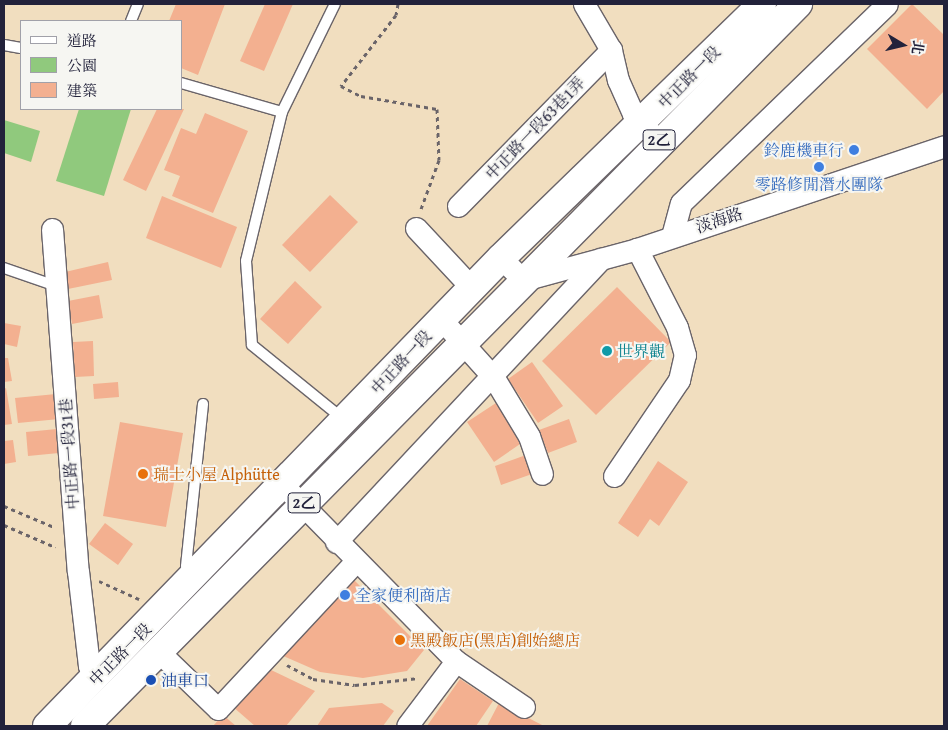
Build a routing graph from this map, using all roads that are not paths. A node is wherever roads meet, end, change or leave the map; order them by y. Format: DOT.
graph roads {
  1 [pos="138,4"];
  2 [pos="335,4"];
  3 [pos="584,4"];
  4 [pos="762,4"];
  5 [pos="798,4"];
  6 [pos="887,4"];
  7 [pos="132,20"];
  8 [pos="4,45"];
  9 [pos="20,48"];
  10 [pos="611,50"];
  11 [pos="182,83"];
  12 [pos="282,112"];
  13 [pos="650,132"];
  14 [pos="944,146"];
  15 [pos="458,206"];
  16 [pos="416,228"];
  17 [pos="52,229"];
  18 [pos="672,236"];
  19 [pos="637,249"];
  20 [pos="501,258"];
  21 [pos="602,259"];
  22 [pos="4,268"];
  23 [pos="524,280"];
  24 [pos="56,286"];
  25 [pos="472,288"];
  26 [pos="441,319"];
  27 [pos="462,342"];
  28 [pos="494,378"];
  29 [pos="203,404"];
  30 [pos="346,421"];
  31 [pos="542,474"];
  32 [pos="614,476"];
  33 [pos="293,496"];
  34 [pos="336,542"];
  35 [pos="356,561"];
  36 [pos="196,577"];
  37 [pos="159,652"];
  38 [pos="456,660"];
  39 [pos="97,677"];
  40 [pos="524,707"];
  41 [pos="47,726"];
  42 [pos="85,726"];
  43 [pos="408,726"];
  1 -- 7 [label="lane"];
  2 -- 12 [label="lane"];
  3 -- 10 [label="street"];
  4 -- 13 [label="main road, 中正路一段 / 2乙"];
  5 -- 13 [label="main road, 中正路一段 / 2乙"];
  6 -- 18 [label="street"];
  8 -- 9 [label="lane"];
  10 -- 13 [label="street"];
  10 -- 15 [label="street, 中正路一段63巷1弄"];
  11 -- 12 [label="lane"];
  12 -- 30 [label="lane"];
  13 -- 20 [label="main road, 中正路一段 / 2乙"];
  13 -- 23 [label="main road, 中正路一段 / 2乙"];
  14 -- 18 [label="street, 淡海路"];
  16 -- 25 [label="street"];
  17 -- 24 [label="street, 中正路一段31巷"];
  18 -- 19 [label="street, 淡海路"];
  19 -- 21 [label="street, 淡海路"];
  19 -- 32 [label="street"];
  20 -- 23 [label="street"];
  20 -- 25 [label="main road, 中正路一段 / 2乙"];
  21 -- 23 [label="street, 淡海路"];
  21 -- 28 [label="street"];
  22 -- 24 [label="lane"];
  23 -- 27 [label="main road, 中正路一段 / 2乙"];
  24 -- 39 [label="street, 中正路一段31巷"];
  25 -- 26 [label="main road, 中正路一段 / 2乙"];
  26 -- 27 [label="street"];
  26 -- 30 [label="main road, 中正路一段 / 2乙"];
  27 -- 28 [label="street"];
  27 -- 33 [label="main road, 中正路一段 / 2乙"];
  28 -- 31 [label="street"];
  28 -- 34 [label="street"];
  29 -- 36 [label="lane"];
  30 -- 33 [label="main road, 中正路一段 / 2乙"];
  33 -- 34 [label="street"];
  33 -- 36 [label="main road, 中正路一段 / 2乙"];
  33 -- 37 [label="main road, 中正路一段 / 2乙"];
  34 -- 35 [label="street"];
  35 -- 37 [label="street"];
  35 -- 38 [label="street"];
  36 -- 39 [label="main road, 中正路一段 / 2乙"];
  37 -- 42 [label="main road, 中正路一段 / 2乙"];
  38 -- 40 [label="street"];
  38 -- 43 [label="street"];
  39 -- 41 [label="main road, 中正路一段 / 2乙"];
}
